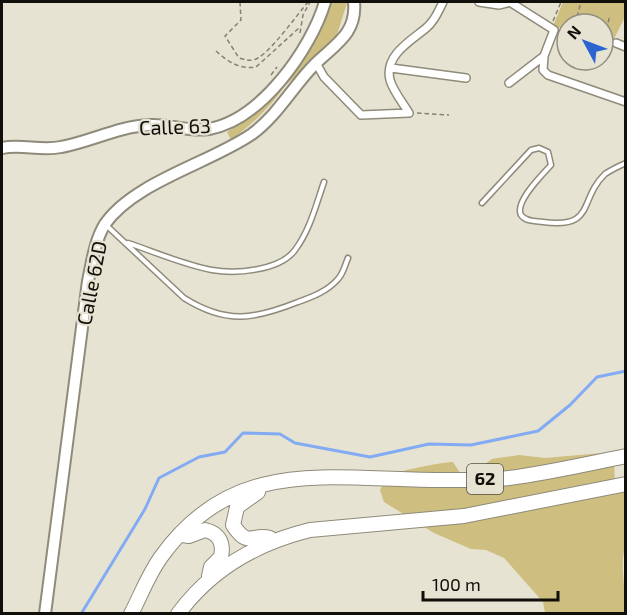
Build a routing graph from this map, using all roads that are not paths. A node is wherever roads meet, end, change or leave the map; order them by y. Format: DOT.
graph roads {
  1 [pos="325,2"];
  2 [pos="354,2"];
  3 [pos="442,2"];
  4 [pos="479,2"];
  5 [pos="510,2"];
  6 [pos="616,44"];
  7 [pos="626,47"];
  8 [pos="544,56"];
  9 [pos="316,63"];
  10 [pos="391,68"];
  11 [pos="466,78"];
  12 [pos="509,83"];
  13 [pos="626,102"];
  14 [pos="2,148"];
  15 [pos="626,163"];
  16 [pos="324,182"];
  17 [pos="482,203"];
  18 [pos="105,225"];
  19 [pos="127,242"];
  20 [pos="348,258"];
  21 [pos="626,456"];
  22 [pos="272,482"];
  23 [pos="626,484"];
  24 [pos="180,535"];
  25 [pos="275,540"];
  26 [pos="207,581"];
  27 [pos="45,614"];
  28 [pos="130,614"];
  29 [pos="177,614"];
  1 -- 14 [label="main road, Calle 63"];
  2 -- 9 [label="main road, Calle 62D"];
  3 -- 10 [label="street"];
  4 -- 5 [label="street"];
  5 -- 8 [label="street"];
  6 -- 7 [label="street"];
  8 -- 12 [label="street"];
  8 -- 13 [label="street"];
  9 -- 10 [label="street"];
  9 -- 18 [label="main road, Calle 62D"];
  10 -- 11 [label="street"];
  15 -- 17 [label="lane"];
  16 -- 19 [label="lane"];
  18 -- 19 [label="lane"];
  18 -- 27 [label="main road, Calle 62D"];
  19 -- 20 [label="lane"];
  21 -- 22 [label="highway, 62"];
  22 -- 24 [label="highway, 62"];
  22 -- 25 [label="highway"];
  23 -- 25 [label="highway, 62"];
  24 -- 26 [label="highway"];
  24 -- 28 [label="highway, 62"];
  25 -- 26 [label="highway, 62"];
  26 -- 29 [label="highway, 62"];
}
